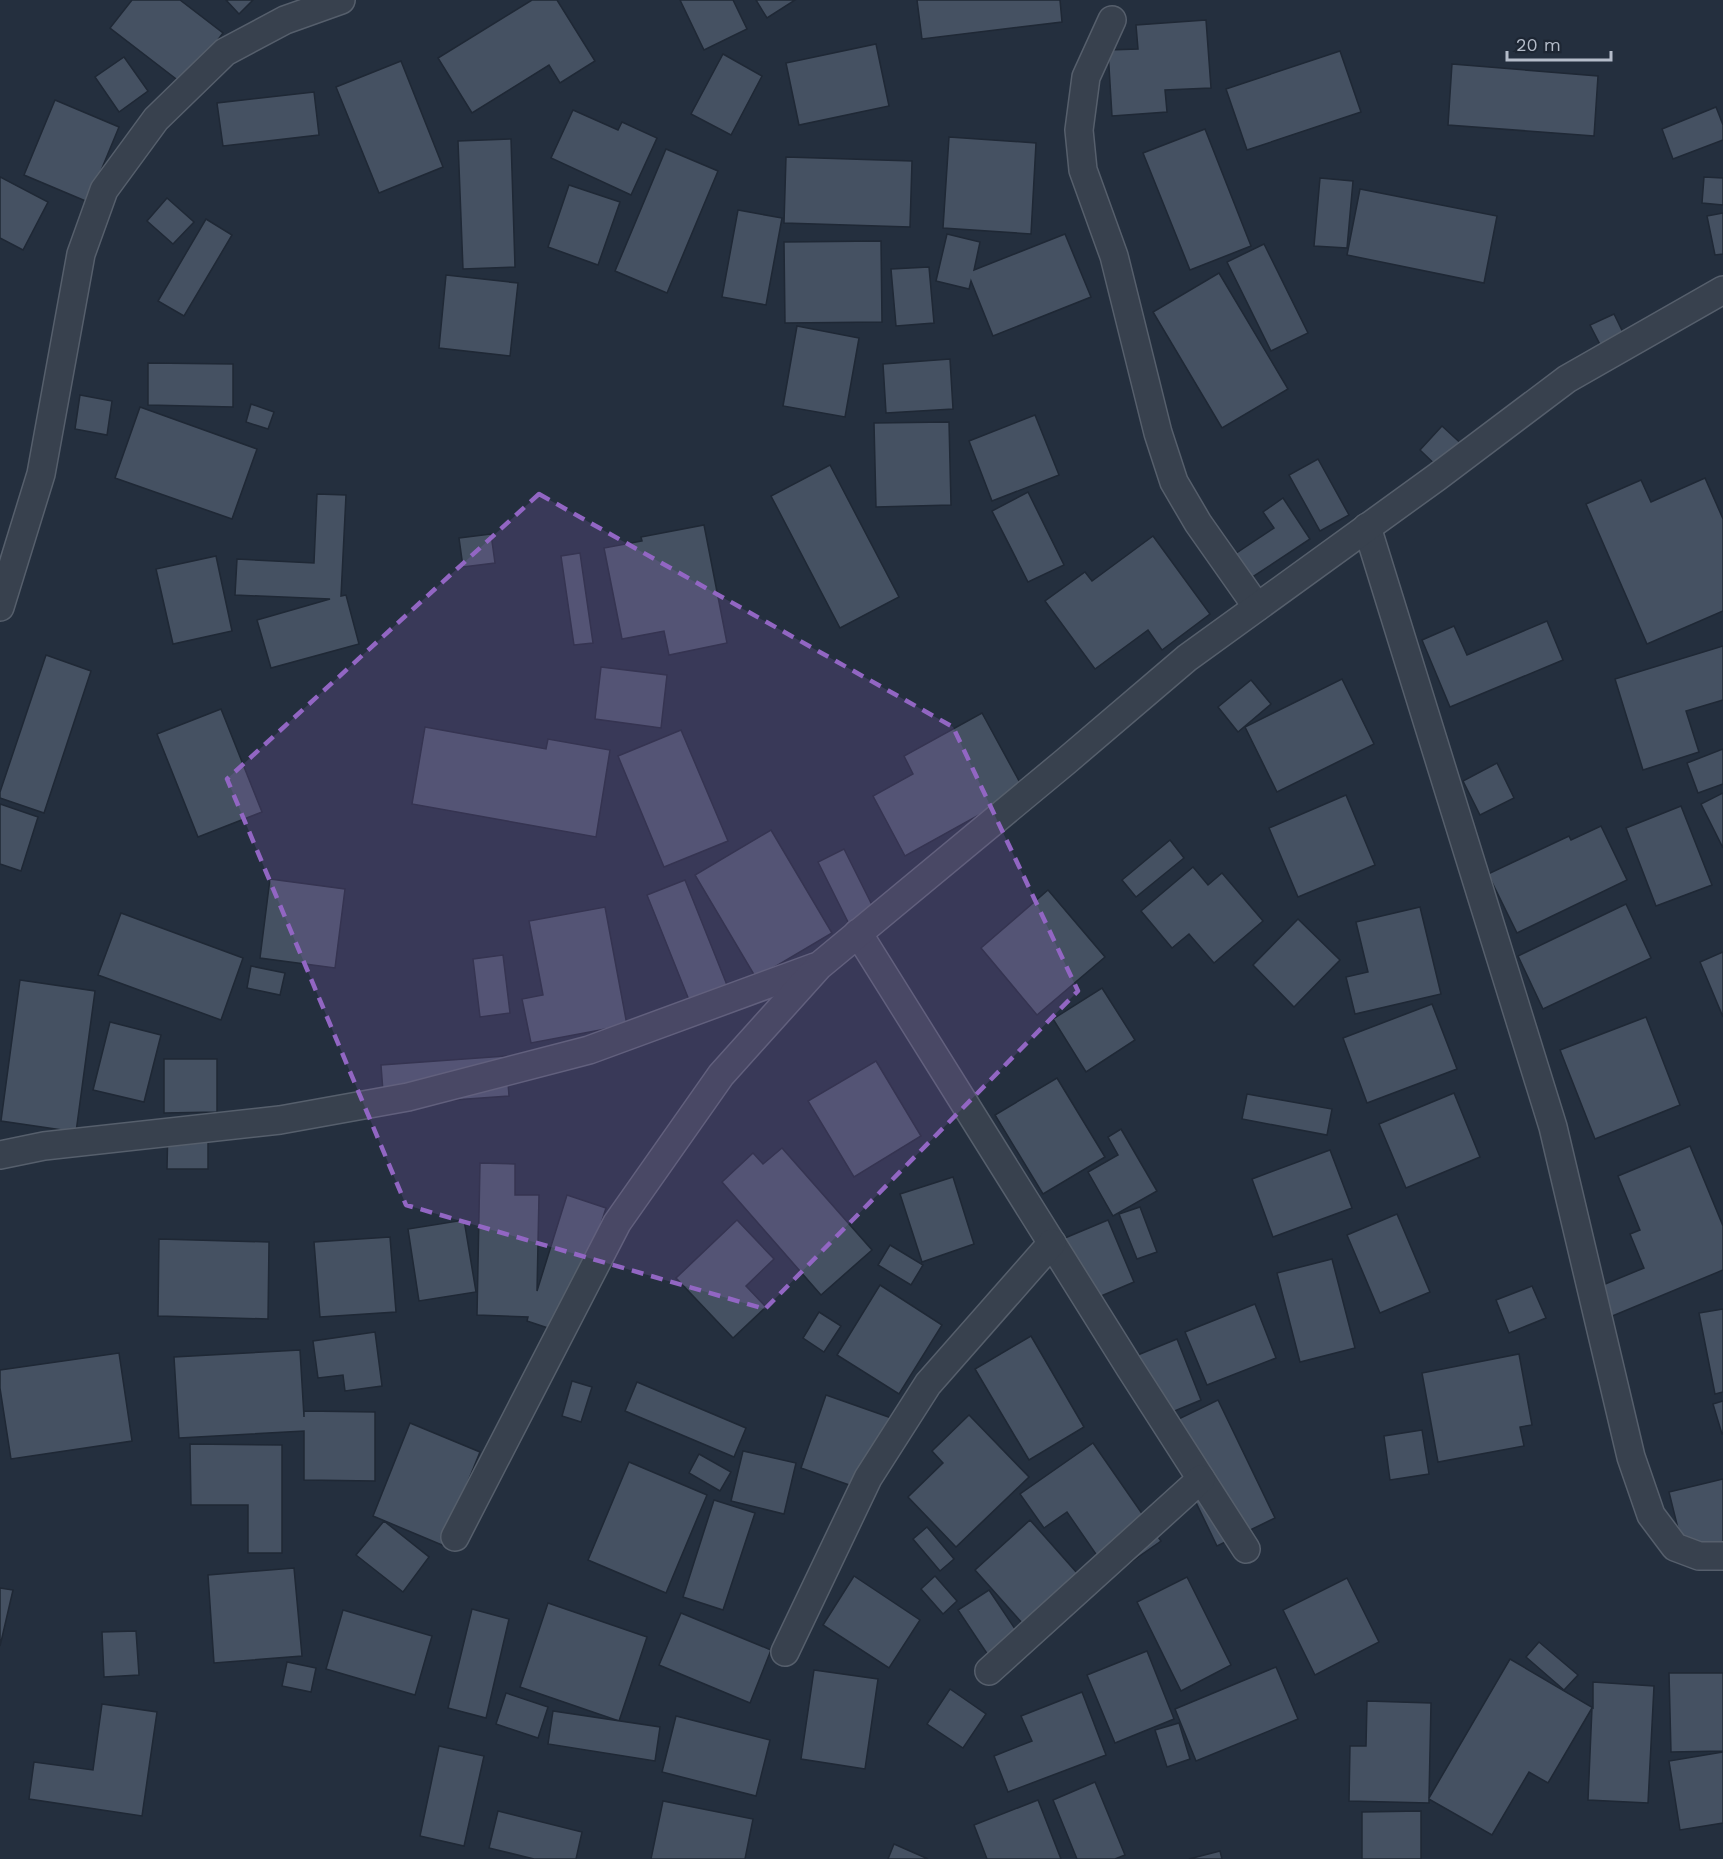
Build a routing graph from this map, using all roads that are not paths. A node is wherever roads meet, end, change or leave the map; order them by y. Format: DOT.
graph roads {
  1 [pos="341,0"];
  2 [pos="1112,20"];
  3 [pos="1723,290"];
  4 [pos="1367,527"];
  5 [pos="0,607"];
  6 [pos="1257,607"];
  7 [pos="858,933"];
  8 [pos="819,966"];
  9 [pos="0,1155"];
  10 [pos="1052,1243"];
  11 [pos="1202,1479"];
  12 [pos="455,1537"];
  13 [pos="1246,1549"];
  14 [pos="1723,1556"];
  15 [pos="785,1652"];
  16 [pos="989,1671"];
  1 -- 5 [label="street"];
  2 -- 6 [label="street"];
  3 -- 4 [label="street"];
  4 -- 6 [label="street"];
  4 -- 14 [label="street"];
  6 -- 7 [label="street"];
  7 -- 8 [label="street"];
  7 -- 10 [label="street"];
  8 -- 9 [label="street"];
  8 -- 12 [label="street"];
  10 -- 11 [label="street"];
  10 -- 15 [label="street"];
  11 -- 13 [label="street"];
  11 -- 16 [label="street"];
}
